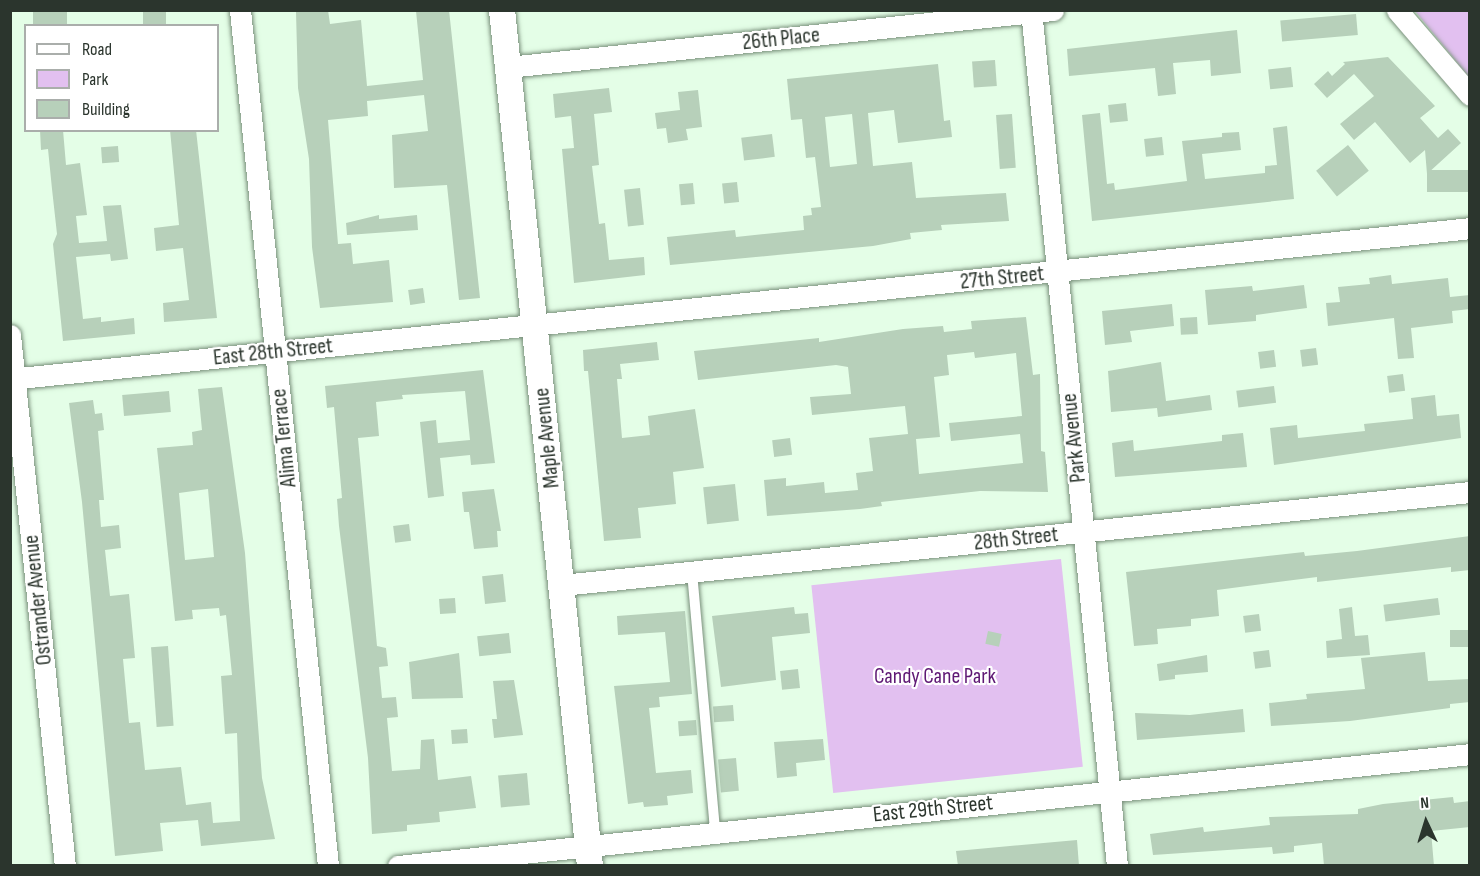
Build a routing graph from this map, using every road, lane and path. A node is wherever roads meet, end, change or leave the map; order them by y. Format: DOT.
graph roads {
  1 [pos="240,10"];
  2 [pos="502,10"];
  3 [pos="1053,10"];
  4 [pos="1397,10"];
  5 [pos="1031,12"];
  6 [pos="508,67"];
  7 [pos="1470,94"];
  8 [pos="1470,228"];
  9 [pos="1057,272"];
  10 [pos="535,326"];
  11 [pos="10,335"];
  12 [pos="275,352"];
  13 [pos="13,379"];
  14 [pos="1470,492"];
  15 [pos="1084,531"];
  16 [pos="692,572"];
  17 [pos="562,585"];
  18 [pos="1470,754"];
  19 [pos="1110,790"];
  20 [pos="715,832"];
  21 [pos="589,855"];
  22 [pos="65,866"];
  23 [pos="328,866"];
  24 [pos="398,866"];
  25 [pos="1117,866"];
  1 -- 12 [label="street, Alima Terrace"];
  2 -- 6 [label="street, Maple Avenue"];
  3 -- 5 [label="street, 26th Place"];
  4 -- 7 [label="street"];
  5 -- 6 [label="street, 26th Place"];
  5 -- 9 [label="street, Park Avenue"];
  6 -- 10 [label="street, Maple Avenue"];
  8 -- 9 [label="street, 27th Street"];
  9 -- 10 [label="street, 27th Street"];
  9 -- 15 [label="street, Park Avenue"];
  10 -- 12 [label="street, East 28th Street"];
  10 -- 17 [label="street, Maple Avenue"];
  11 -- 13 [label="street, Ostrander Avenue"];
  12 -- 13 [label="street, East 28th Street"];
  12 -- 23 [label="street, Alima Terrace"];
  13 -- 22 [label="street, Ostrander Avenue"];
  14 -- 15 [label="street, 28th Street"];
  15 -- 16 [label="street, 28th Street"];
  15 -- 19 [label="street, Park Avenue"];
  16 -- 17 [label="street, 28th Street"];
  16 -- 20 [label="lane"];
  17 -- 21 [label="street, Maple Avenue"];
  18 -- 19 [label="street, East 29th Street"];
  19 -- 20 [label="street, East 29th Street"];
  19 -- 25 [label="street, Park Avenue"];
  20 -- 21 [label="street, East 29th Street"];
  21 -- 24 [label="street, East 29th Street"];
}
